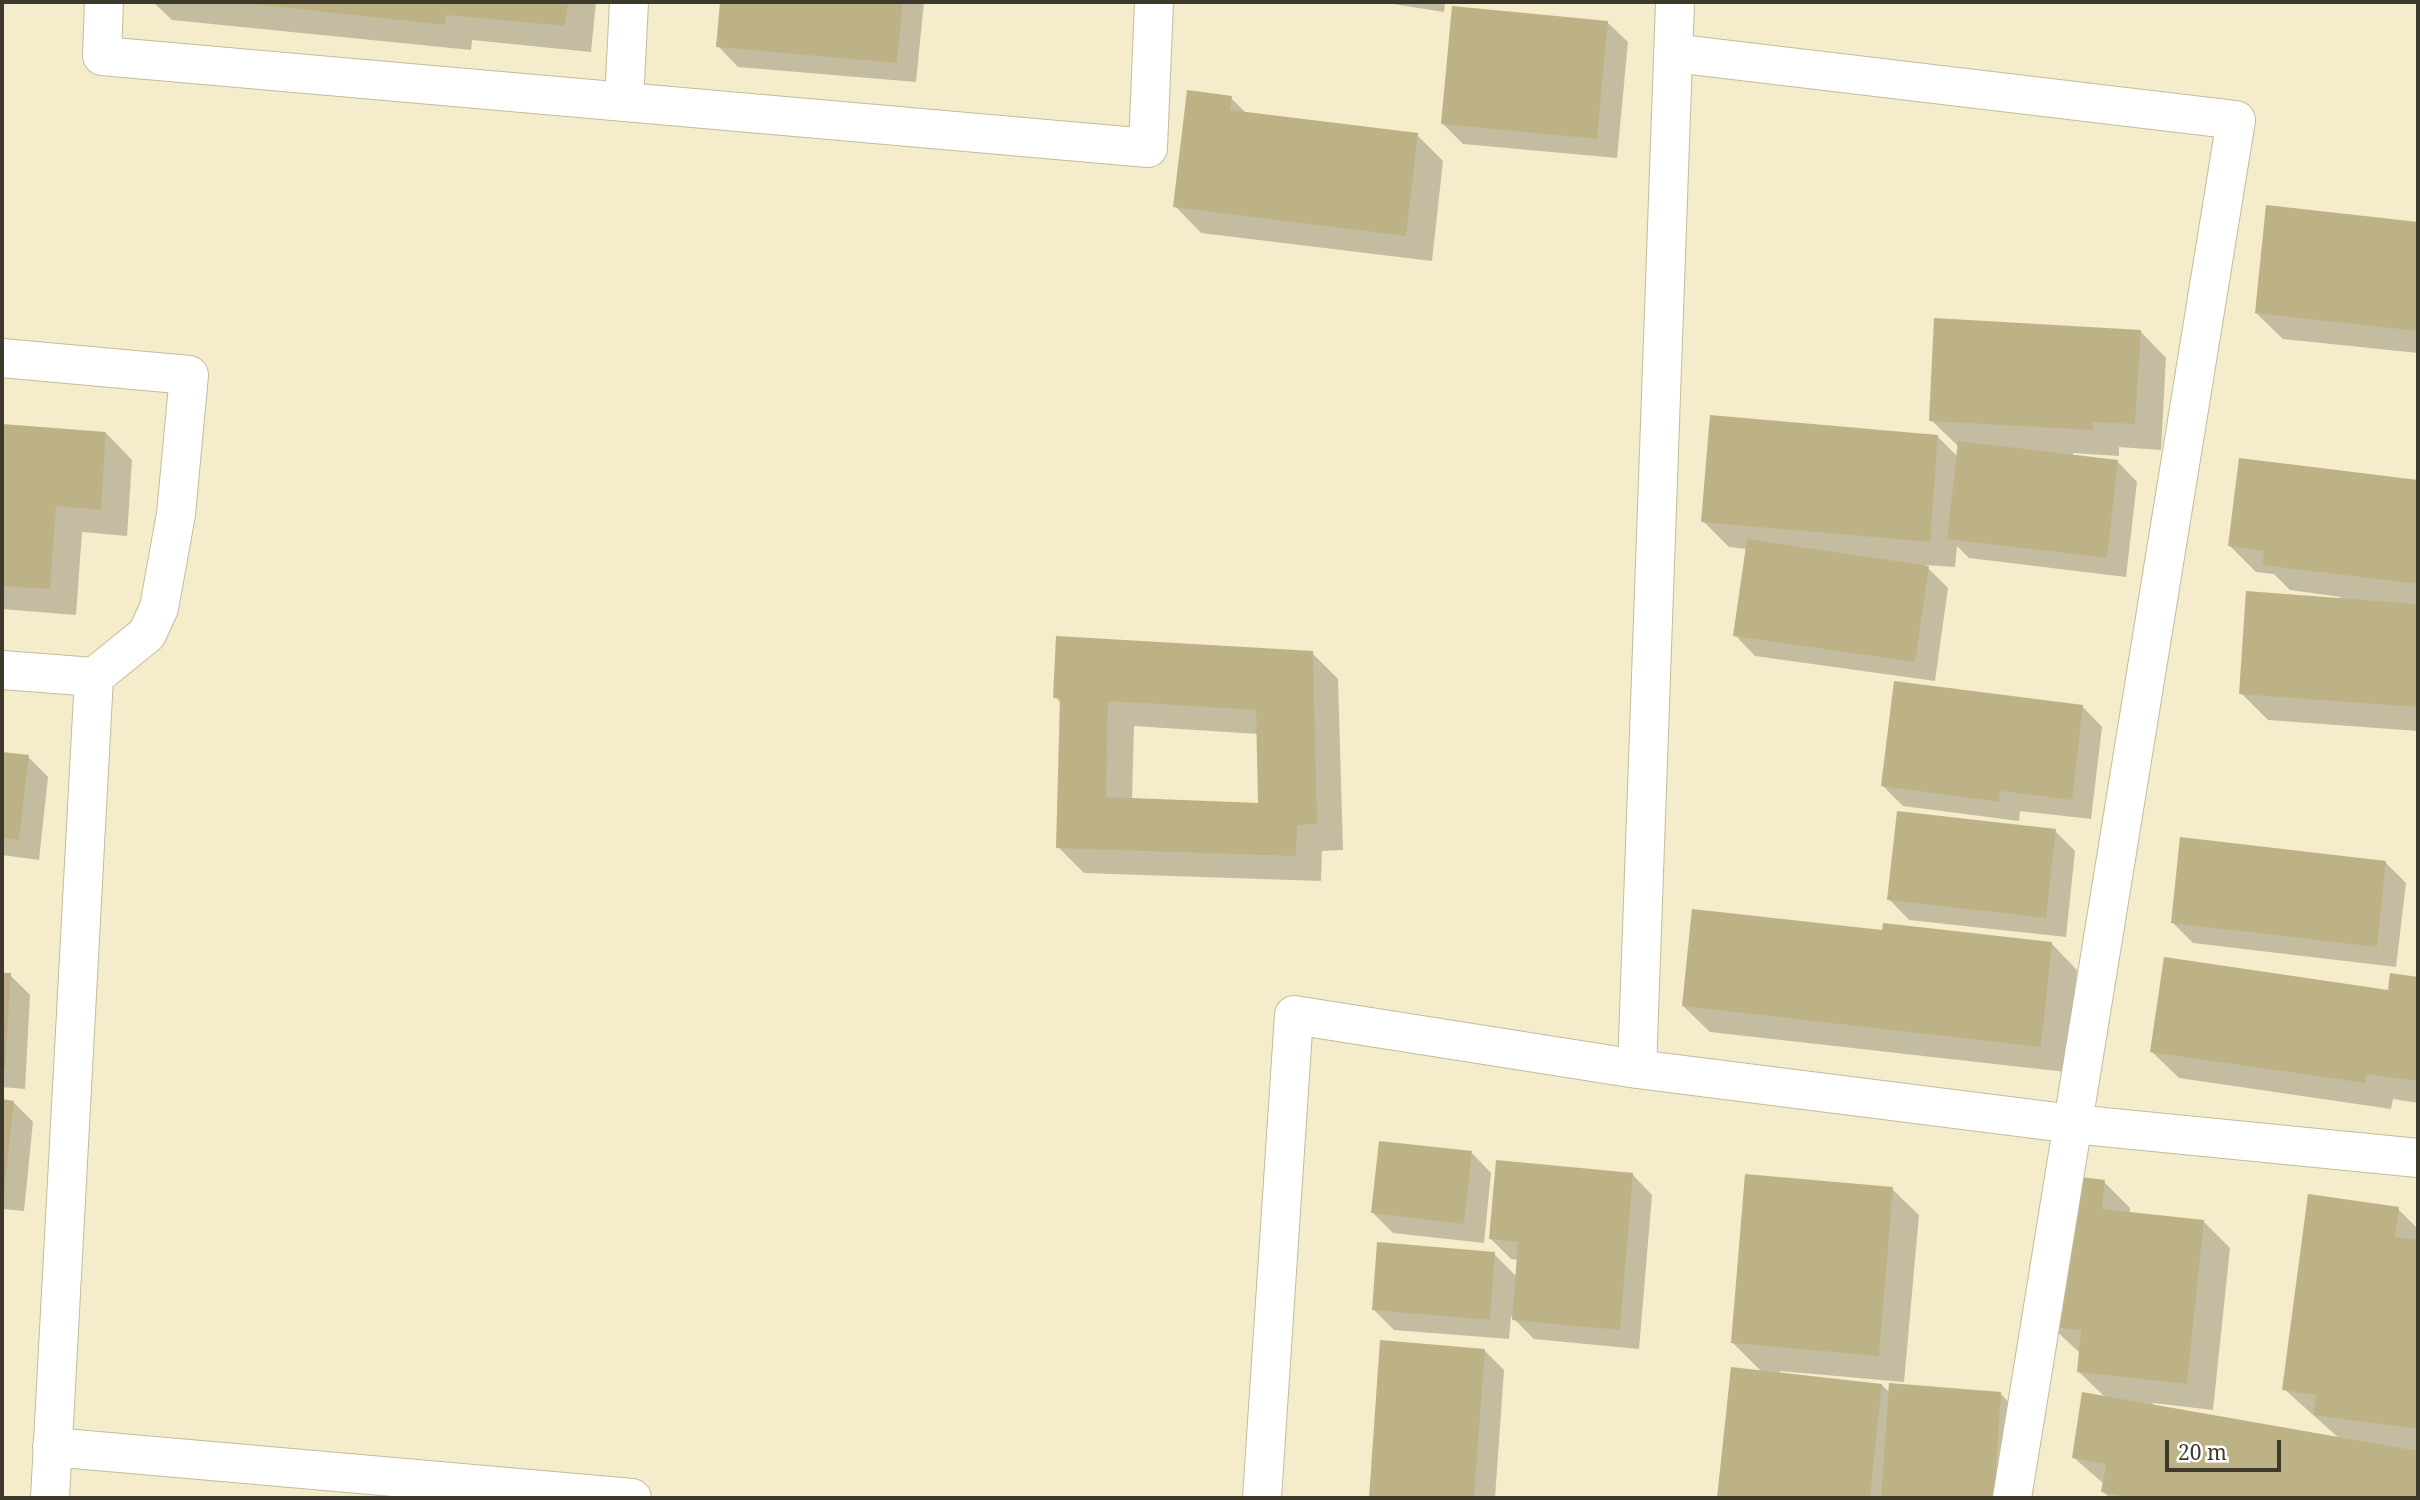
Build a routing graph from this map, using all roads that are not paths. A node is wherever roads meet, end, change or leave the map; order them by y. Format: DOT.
graph roads {
  1 [pos="104,2"];
  2 [pos="629,2"];
  3 [pos="1154,2"];
  4 [pos="1675,2"];
  5 [pos="1673,53"];
  6 [pos="624,102"];
  7 [pos="2,358"];
  8 [pos="2,670"];
  9 [pos="94,677"];
  10 [pos="1637,1069"];
  11 [pos="2073,1124"];
  12 [pos="2418,1158"];
  13 [pos="52,1447"];
  14 [pos="615,1497"];
  15 [pos="50,1498"];
  16 [pos="1262,1498"];
  17 [pos="2012,1498"];
  1 -- 6 [label="street"];
  2 -- 6 [label="street"];
  3 -- 6 [label="street"];
  4 -- 5 [label="street"];
  5 -- 10 [label="street"];
  5 -- 11 [label="street"];
  7 -- 9 [label="street"];
  8 -- 9 [label="street"];
  9 -- 13 [label="street"];
  10 -- 11 [label="street"];
  10 -- 16 [label="street"];
  11 -- 12 [label="street"];
  11 -- 17 [label="street"];
  13 -- 14 [label="street"];
  13 -- 15 [label="street"];
}
